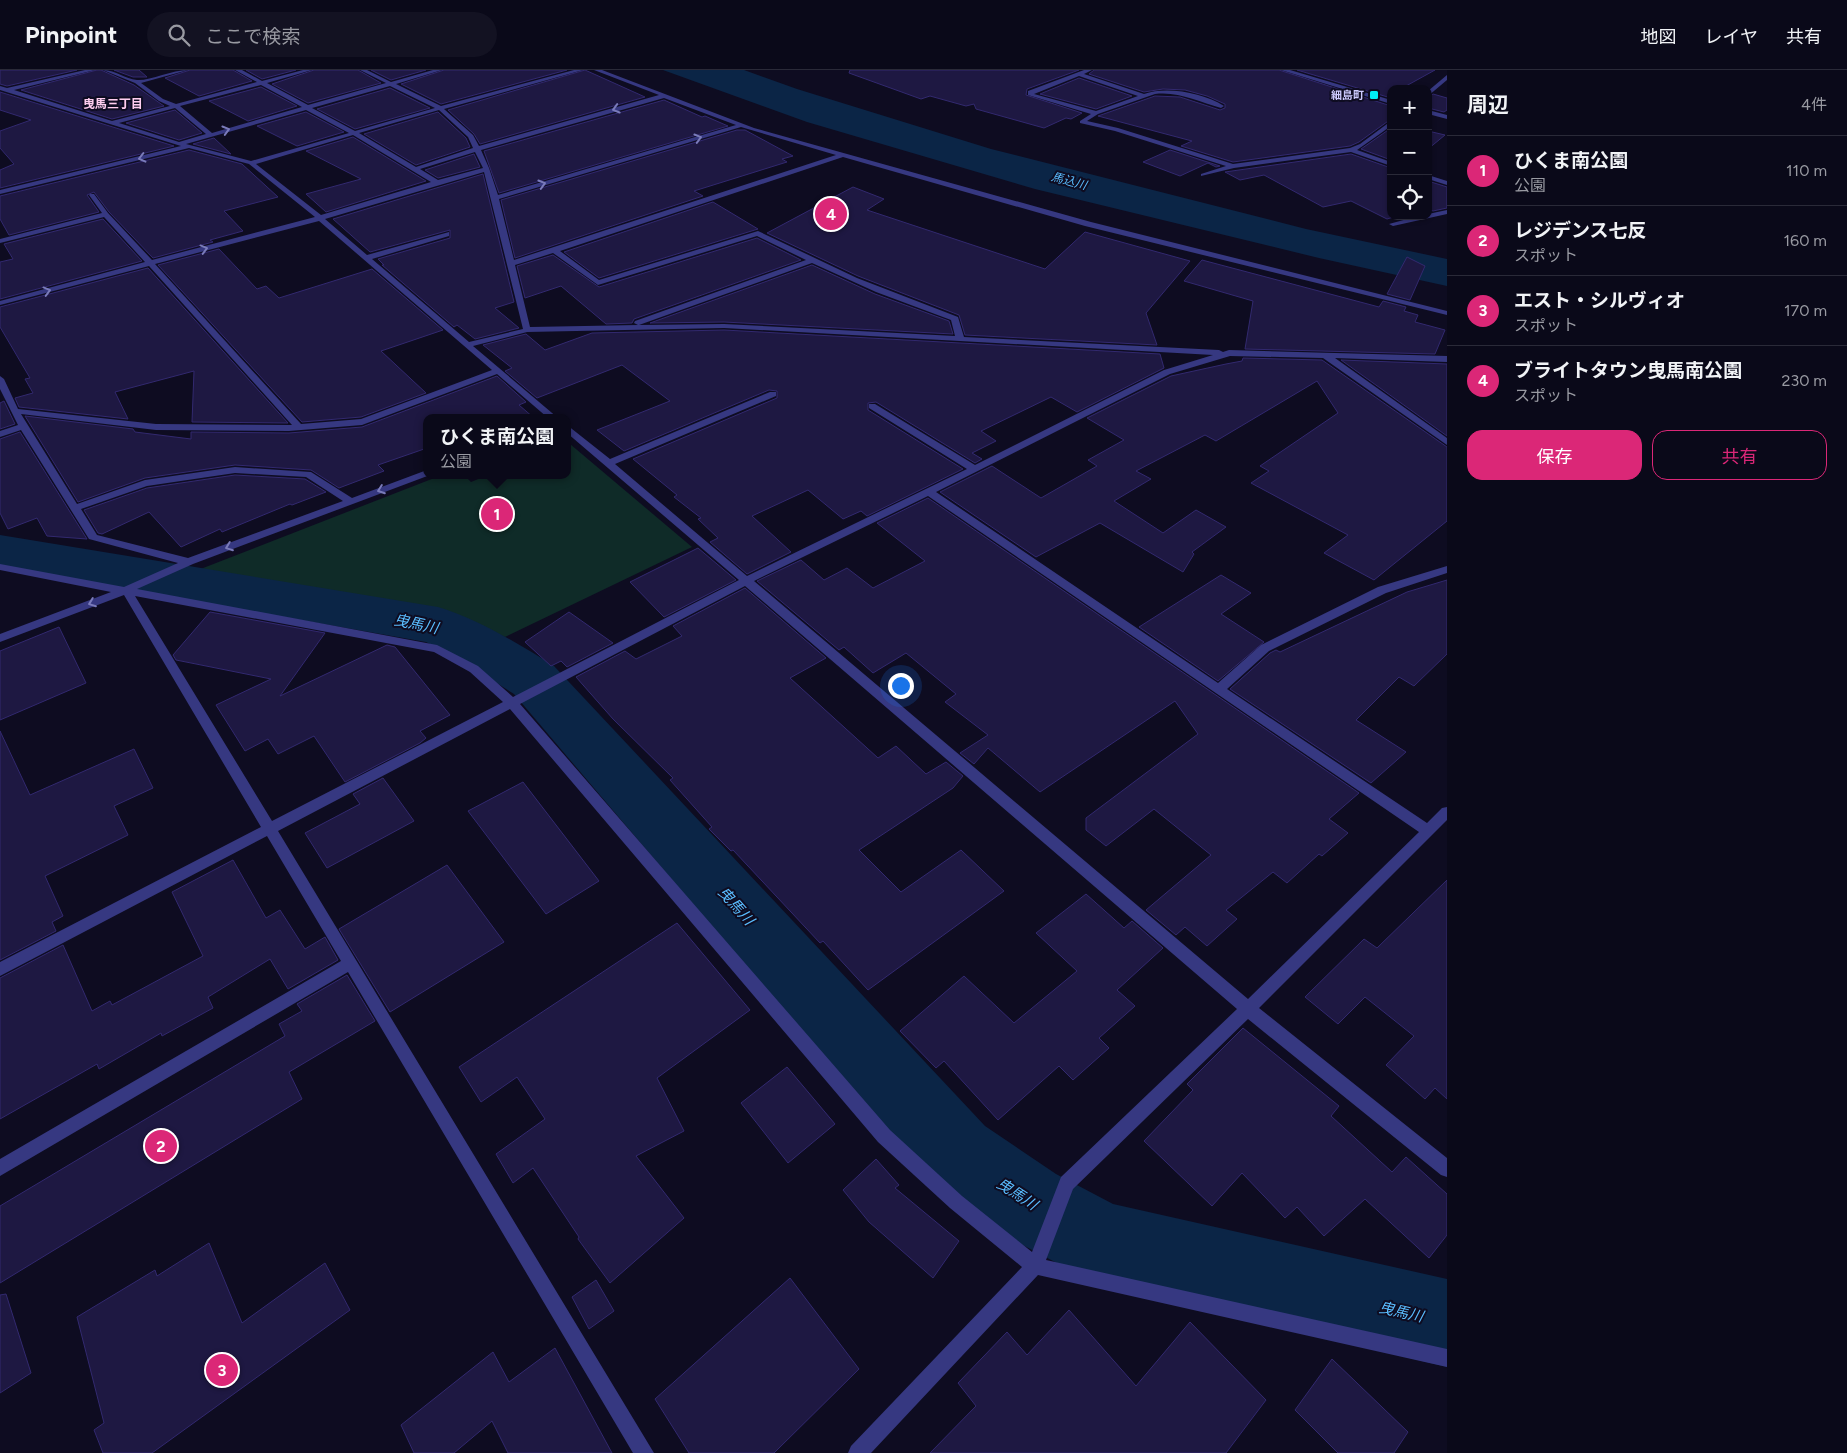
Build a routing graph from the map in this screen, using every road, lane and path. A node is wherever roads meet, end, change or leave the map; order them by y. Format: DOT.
graph roads {
  1 [pos="92,70"];
  2 [pos="106,70"];
  3 [pos="185,70"];
  4 [pos="238,70"];
  5 [pos="310,70"];
  6 [pos="363,70"];
  7 [pos="438,70"];
  8 [pos="580,70"];
  9 [pos="597,70"];
  10 [pos="1089,70"];
  11 [pos="1284,70"];
  12 [pos="1079,74"];
  13 [pos="1447,77"];
  14 [pos="137,82"];
  15 [pos="263,83"];
  16 [pos="390,84"];
  17 [pos="1438,84"];
  18 [pos="1447,86"];
  19 [pos="3,89"];
  20 [pos="1432,90"];
  21 [pos="663,96"];
  22 [pos="1144,96"];
  23 [pos="1387,101"];
  24 [pos="176,106"];
  25 [pos="1221,106"];
  26 [pos="306,107"];
  27 [pos="440,108"];
  28 [pos="1096,113"];
  29 [pos="1432,113"];
  30 [pos="1447,117"];
  31 [pos="112,123"];
  32 [pos="742,125"];
  33 [pos="1387,126"];
  34 [pos="354,133"];
  35 [pos="211,135"];
  36 [pos="179,144"];
  37 [pos="189,146"];
  38 [pos="477,149"];
  39 [pos="1351,150"];
  40 [pos="844,154"];
  41 [pos="251,163"];
  42 [pos="1387,163"];
  43 [pos="1234,166"];
  44 [pos="415,169"];
  45 [pos="486,169"];
  46 [pos="1203,175"];
  47 [pos="1432,178"];
  48 [pos="438,182"];
  49 [pos="1447,183"];
  50 [pos="0,192"];
  51 [pos="92,195"];
  52 [pos="495,198"];
  53 [pos="1447,212"];
  54 [pos="106,214"];
  55 [pos="1432,215"];
  56 [pos="320,218"];
  57 [pos="1410,220"];
  58 [pos="1393,224"];
  59 [pos="446,234"];
  60 [pos="0,240"];
  61 [pos="554,250"];
  62 [pos="366,258"];
  63 [pos="812,261"];
  64 [pos="151,263"];
  65 [pos="510,264"];
  66 [pos="0,303"];
  67 [pos="1447,312"];
  68 [pos="626,328"];
  69 [pos="527,330"];
  70 [pos="960,338"];
  71 [pos="467,346"];
  72 [pos="1229,353"];
  73 [pos="1326,356"];
  74 [pos="1447,359"];
  75 [pos="498,371"];
  76 [pos="0,379"];
  77 [pos="773,394"];
  78 [pos="872,406"];
  79 [pos="16,411"];
  80 [pos="549,414"];
  81 [pos="24,426"];
  82 [pos="299,427"];
  83 [pos="571,431"];
  84 [pos="0,434"];
  85 [pos="1447,442"];
  86 [pos="609,463"];
  87 [pos="974,470"];
  88 [pos="423,475"];
  89 [pos="929,492"];
  90 [pos="350,502"];
  91 [pos="74,508"];
  92 [pos="190,562"];
  93 [pos="0,567"];
  94 [pos="1447,568"];
  95 [pos="746,581"];
  96 [pos="132,587"];
  97 [pos="0,638"];
  98 [pos="1219,689"];
  99 [pos="519,700"];
  100 [pos="1447,812"];
  101 [pos="268,829"];
  102 [pos="1428,831"];
  103 [pos="350,964"];
  104 [pos="0,969"];
  105 [pos="1248,1009"];
  106 [pos="0,1168"];
  107 [pos="1447,1169"];
  108 [pos="1035,1266"];
  109 [pos="1447,1358"];
  110 [pos="644,1453"];
  111 [pos="858,1453"];
  1 -- 19 [label="street"];
  2 -- 14 [label="street"];
  3 -- 14 [label="street"];
  4 -- 15 [label="street"];
  5 -- 15 [label="street"];
  6 -- 16 [label="street"];
  7 -- 16 [label="street"];
  8 -- 27 [label="street"];
  9 -- 21 [label="street"];
  10 -- 12 [label="street"];
  11 -- 23 [label="street"];
  12 -- 22 [label="street"];
  12 -- 28 [label="street"];
  13 -- 17 [label="street"];
  14 -- 24 [label="street"];
  15 -- 24 [label="street"];
  15 -- 26 [label="street"];
  16 -- 26 [label="street"];
  16 -- 27 [label="street"];
  17 -- 18 [label="street"];
  17 -- 20 [label="street"];
  19 -- 31 [label="street"];
  21 -- 32 [label="street"];
  21 -- 38 [label="street, one-way"];
  22 -- 25 [label="street"];
  22 -- 28 [label="street"];
  24 -- 31 [label="street"];
  24 -- 35 [label="street"];
  26 -- 34 [label="street"];
  35 -- 26 [label="street, one-way"];
  27 -- 34 [label="street"];
  27 -- 38 [label="street"];
  28 -- 43 [label="street"];
  29 -- 30 [label="street"];
  31 -- 36 [label="street"];
  32 -- 40 [label="street"];
  52 -- 32 [label="street, one-way"];
  33 -- 39 [label="street"];
  34 -- 41 [label="street"];
  34 -- 44 [label="street"];
  35 -- 36 [label="street"];
  36 -- 37 [label="street"];
  37 -- 41 [label="street"];
  37 -- 50 [label="street, one-way"];
  38 -- 44 [label="street"];
  38 -- 45 [label="street"];
  39 -- 42 [label="street"];
  39 -- 43 [label="street"];
  40 -- 61 [label="street"];
  40 -- 67 [label="street"];
  41 -- 56 [label="street"];
  43 -- 46 [label="street"];
  44 -- 48 [label="street"];
  45 -- 48 [label="street"];
  45 -- 52 [label="street"];
  47 -- 49 [label="street"];
  48 -- 56 [label="street"];
  51 -- 54 [label="street"];
  52 -- 65 [label="street"];
  53 -- 55 [label="street"];
  54 -- 60 [label="street"];
  54 -- 64 [label="street"];
  56 -- 62 [label="street"];
  64 -- 56 [label="street, one-way"];
  57 -- 58 [label="street"];
  59 -- 62 [label="street"];
  61 -- 63 [label="street"];
  61 -- 65 [label="street"];
  62 -- 71 [label="street"];
  63 -- 68 [label="street"];
  63 -- 70 [label="street"];
  66 -- 64 [label="street, one-way"];
  64 -- 82 [label="street"];
  65 -- 69 [label="street"];
  68 -- 69 [label="street"];
  68 -- 70 [label="street"];
  69 -- 71 [label="street"];
  70 -- 72 [label="street"];
  71 -- 75 [label="street"];
  72 -- 73 [label="street"];
  72 -- 87 [label="street"];
  73 -- 74 [label="street"];
  73 -- 85 [label="street"];
  75 -- 80 [label="street"];
  75 -- 82 [label="street"];
  76 -- 79 [label="street"];
  77 -- 86 [label="street"];
  78 -- 87 [label="street"];
  79 -- 81 [label="street"];
  79 -- 82 [label="street"];
  81 -- 84 [label="street"];
  81 -- 91 [label="street"];
  83 -- 86 [label="street"];
  86 -- 95 [label="street"];
  87 -- 89 [label="street"];
  88 -- 90 [label="street, one-way"];
  89 -- 95 [label="street"];
  89 -- 98 [label="street"];
  90 -- 91 [label="street"];
  90 -- 92 [label="street, one-way"];
  91 -- 92 [label="street"];
  92 -- 96 [label="street"];
  93 -- 96 [label="street"];
  94 -- 98 [label="street"];
  95 -- 99 [label="street"];
  95 -- 105 [label="street"];
  96 -- 97 [label="street, one-way"];
  96 -- 99 [label="street"];
  96 -- 101 [label="street"];
  98 -- 102 [label="street"];
  99 -- 101 [label="street"];
  99 -- 108 [label="street"];
  100 -- 102 [label="street"];
  101 -- 103 [label="street"];
  101 -- 104 [label="street"];
  102 -- 105 [label="street"];
  103 -- 106 [label="street"];
  103 -- 110 [label="street"];
  105 -- 107 [label="street"];
  105 -- 108 [label="street"];
  108 -- 109 [label="street"];
  108 -- 111 [label="street"];
}
